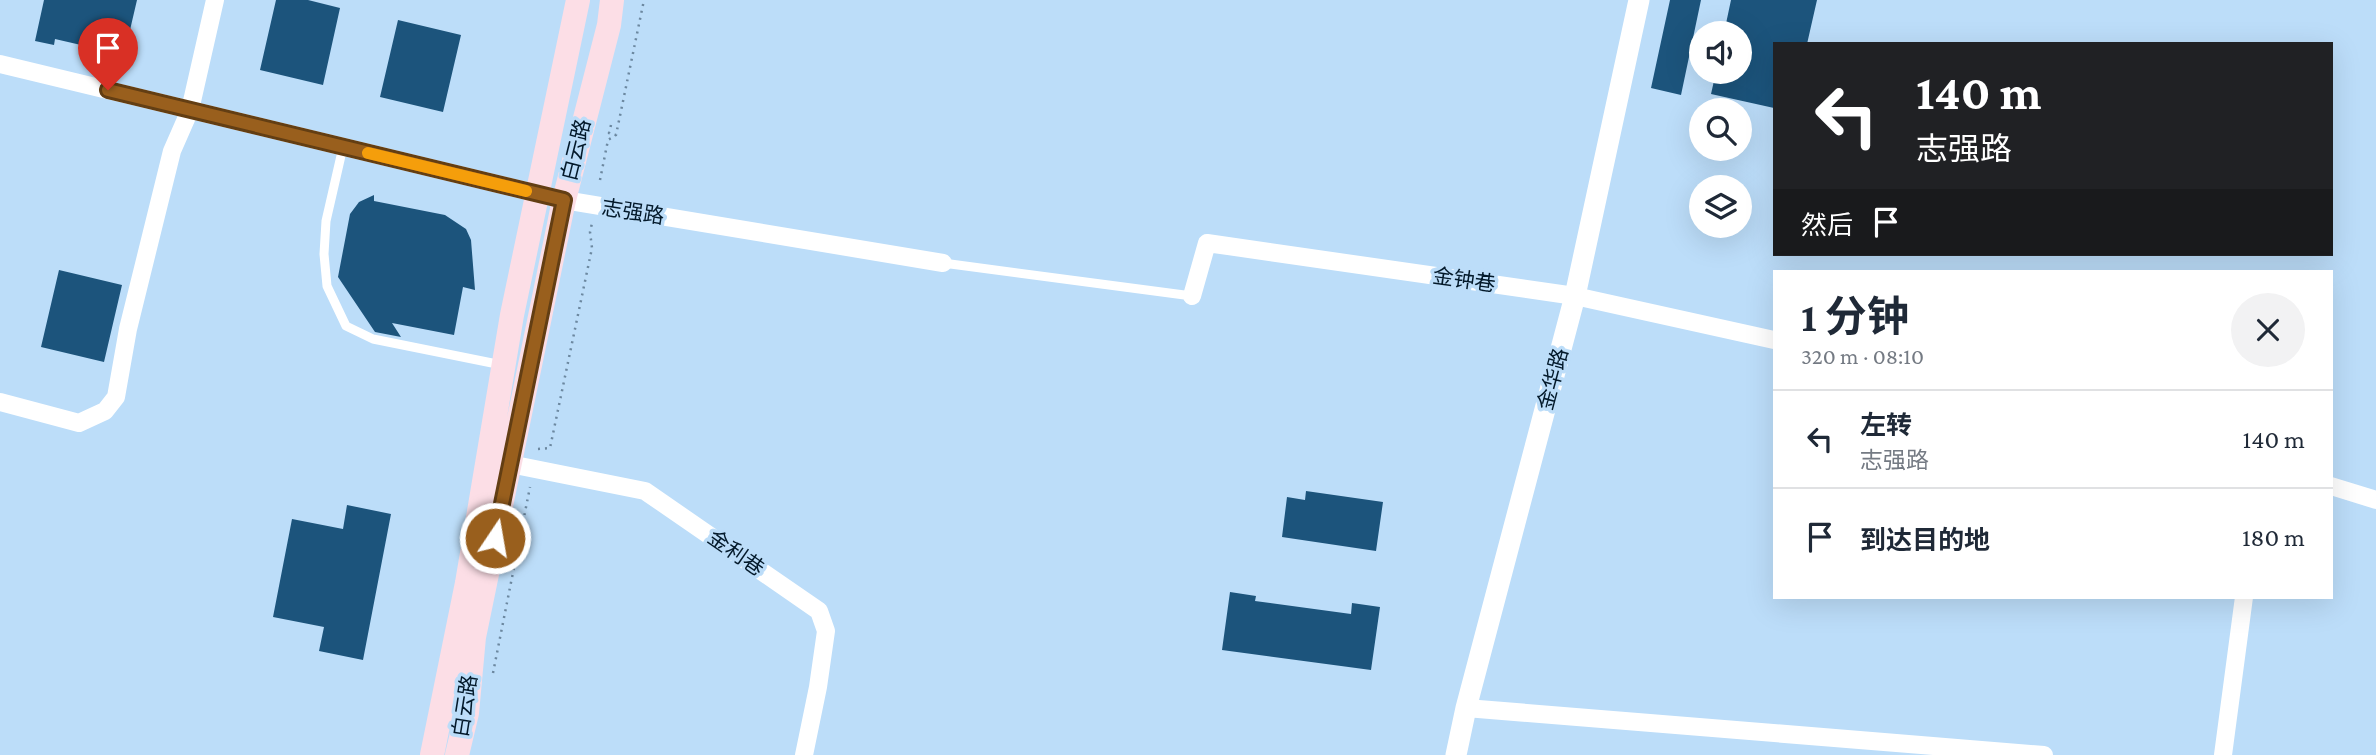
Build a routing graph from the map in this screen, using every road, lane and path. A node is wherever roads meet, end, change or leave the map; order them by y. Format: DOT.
graph roads {
  1 [pos="215,0"];
  2 [pos="578,0"];
  3 [pos="611,0"];
  4 [pos="644,0"];
  5 [pos="1639,0"];
  6 [pos="0,64"];
  7 [pos="190,110"];
  8 [pos="611,125"];
  9 [pos="616,135"];
  10 [pos="343,147"];
  11 [pos="600,180"];
  12 [pos="537,194"];
  13 [pos="564,200"];
  14 [pos="593,220"];
  15 [pos="943,263"];
  16 [pos="1192,296"];
  17 [pos="1575,296"];
  18 [pos="1773,340"];
  19 [pos="503,366"];
  20 [pos="0,402"];
  21 [pos="547,442"];
  22 [pos="544,448"];
  23 [pos="538,449"];
  24 [pos="510,464"];
  25 [pos="531,483"];
  26 [pos="2333,487"];
  27 [pos="2376,500"];
  28 [pos="2244,599"];
  29 [pos="493,674"];
  30 [pos="1466,708"];
  31 [pos="432,755"];
  32 [pos="457,755"];
  33 [pos="804,755"];
  34 [pos="1456,755"];
  35 [pos="2043,755"];
  36 [pos="2223,755"];
  1 -- 7 [label="street"];
  2 -- 12 [label="main road, 白云路"];
  3 -- 13 [label="main road, 白云路"];
  4 -- 9 [label="path"];
  5 -- 17 [label="street, 金华路"];
  6 -- 7 [label="street, 志强路"];
  7 -- 10 [label="street, 志强路"];
  7 -- 20 [label="street"];
  8 -- 9 [label="path"];
  9 -- 11 [label="path"];
  10 -- 12 [label="street, 志强路"];
  10 -- 19 [label="lane"];
  12 -- 13 [label="street, 志强路"];
  12 -- 19 [label="main road, 白云路"];
  13 -- 15 [label="street, 志强路"];
  13 -- 24 [label="main road, 白云路"];
  14 -- 22 [label="path"];
  15 -- 16 [label="lane"];
  16 -- 17 [label="street, 金钟巷"];
  17 -- 18 [label="street, 金钟巷"];
  17 -- 30 [label="street, 金华路"];
  19 -- 31 [label="main road, 白云路"];
  21 -- 22 [label="path"];
  22 -- 23 [label="path"];
  24 -- 32 [label="main road, 白云路"];
  24 -- 33 [label="street, 金利巷"];
  25 -- 29 [label="path"];
  26 -- 27 [label="street"];
  28 -- 36 [label="street"];
  30 -- 34 [label="street, 金华路"];
  30 -- 35 [label="street"];
}
